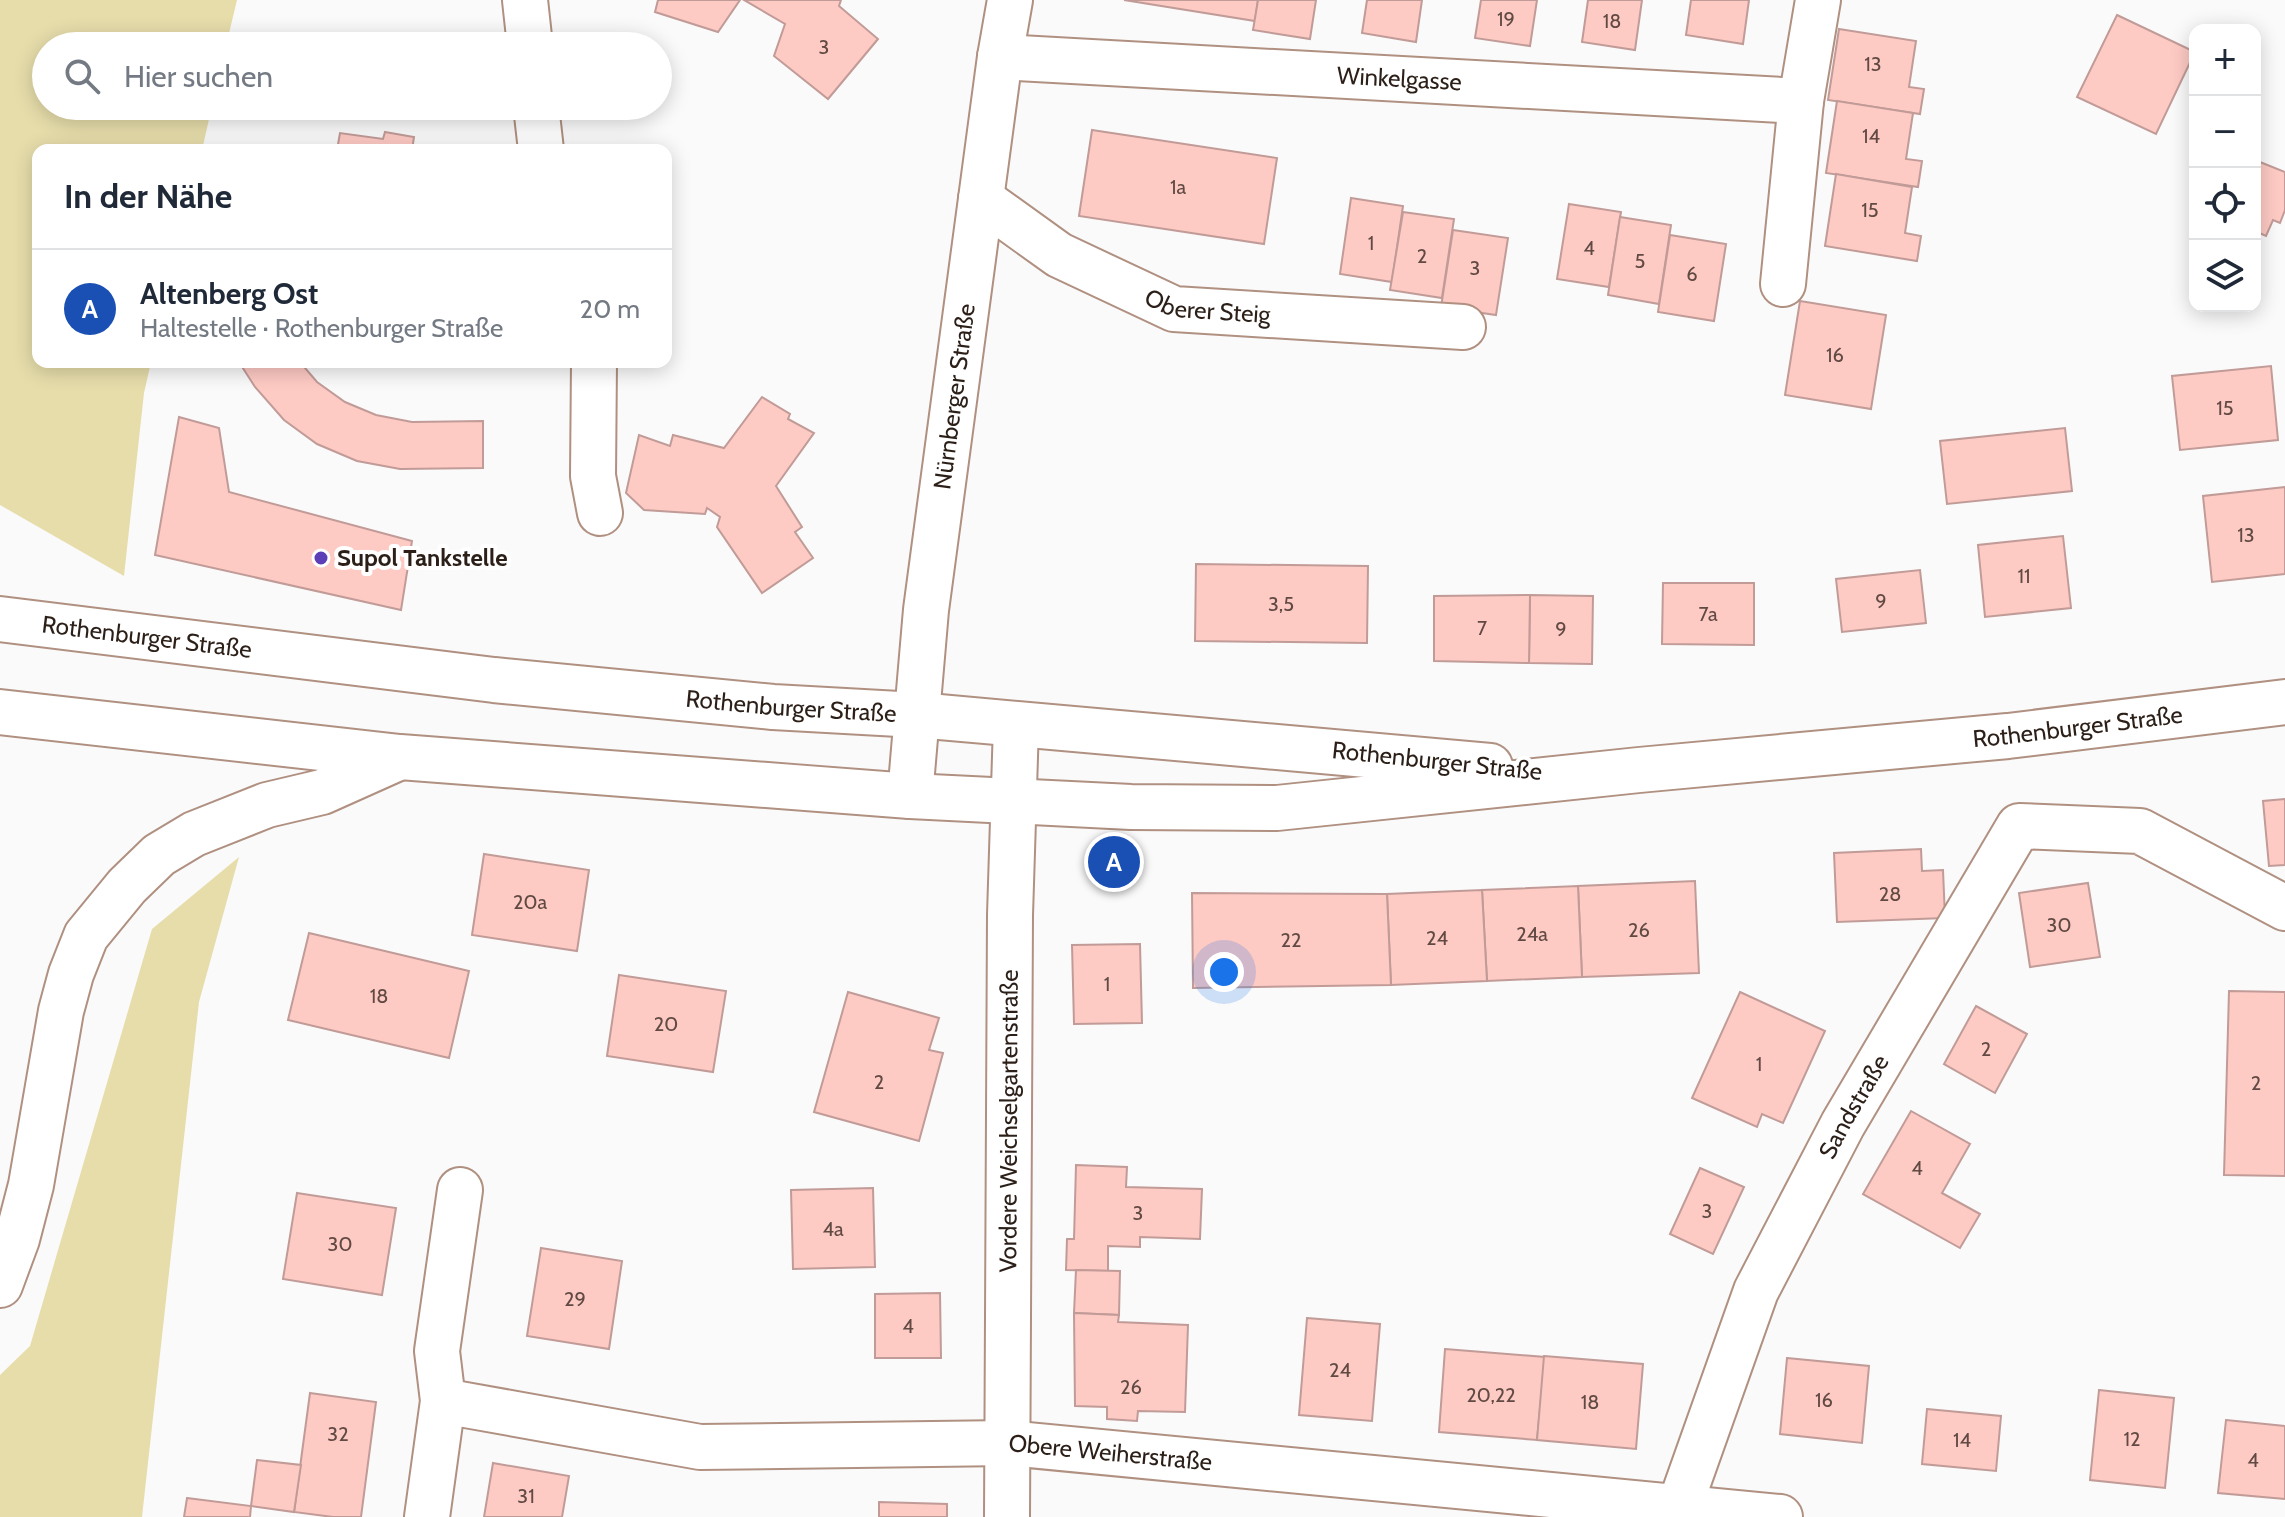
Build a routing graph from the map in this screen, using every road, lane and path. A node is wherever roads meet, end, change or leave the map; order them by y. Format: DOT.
graph roads {
  1 [pos="525,0"];
  2 [pos="1010,0"];
  3 [pos="1818,0"];
  4 [pos="528,32"];
  5 [pos="1000,57"];
  6 [pos="1801,101"];
  7 [pos="538,120"];
  8 [pos="540,144"];
  9 [pos="981,199"];
  10 [pos="1783,284"];
  11 [pos="1463,327"];
  12 [pos="594,368"];
  13 [pos="600,513"];
  14 [pos="0,619"];
  15 [pos="2285,702"];
  16 [pos="0,712"];
  17 [pos="917,715"];
  18 [pos="1016,725"];
  19 [pos="400,757"];
  20 [pos="1584,775"];
  21 [pos="910,796"];
  22 [pos="1014,802"];
  23 [pos="2285,908"];
  24 [pos="460,1190"];
  25 [pos="0,1285"];
  26 [pos="443,1401"];
  27 [pos="1008,1443"];
  28 [pos="1678,1512"];
  29 [pos="427,1517"];
  30 [pos="1007,1517"];
  31 [pos="1780,1517"];
  1 -- 4 [label="street"];
  2 -- 5 [label="street, Nürnberger Straße"];
  3 -- 6 [label="street"];
  5 -- 6 [label="street, Winkelgasse"];
  5 -- 9 [label="street, Nürnberger Straße"];
  6 -- 10 [label="street"];
  7 -- 8 [label="street"];
  9 -- 11 [label="street, Oberer Steig"];
  9 -- 17 [label="street, Nürnberger Straße"];
  12 -- 13 [label="street"];
  14 -- 17 [label="street, Rothenburger Straße"];
  15 -- 20 [label="street, Rothenburger Straße"];
  16 -- 19 [label="street, Rothenburger Straße"];
  17 -- 18 [label="street, Rothenburger Straße"];
  17 -- 21 [label="street, Nürnberger Straße"];
  18 -- 20 [label="street, Rothenburger Straße"];
  18 -- 22 [label="street, Vordere Weichselgartenstraße"];
  19 -- 21 [label="street, Rothenburger Straße"];
  19 -- 25 [label="street"];
  20 -- 22 [label="street, Rothenburger Straße"];
  21 -- 22 [label="street, Rothenburger Straße"];
  22 -- 27 [label="street, Vordere Weichselgartenstraße"];
  23 -- 28 [label="street, Sandstraße"];
  24 -- 26 [label="street"];
  26 -- 27 [label="street, Obere Weiherstraße"];
  26 -- 29 [label="street"];
  27 -- 28 [label="street, Obere Weiherstraße"];
  27 -- 30 [label="street, Vordere Weichselgartenstraße"];
  28 -- 31 [label="street, Obere Weiherstraße"];
}
